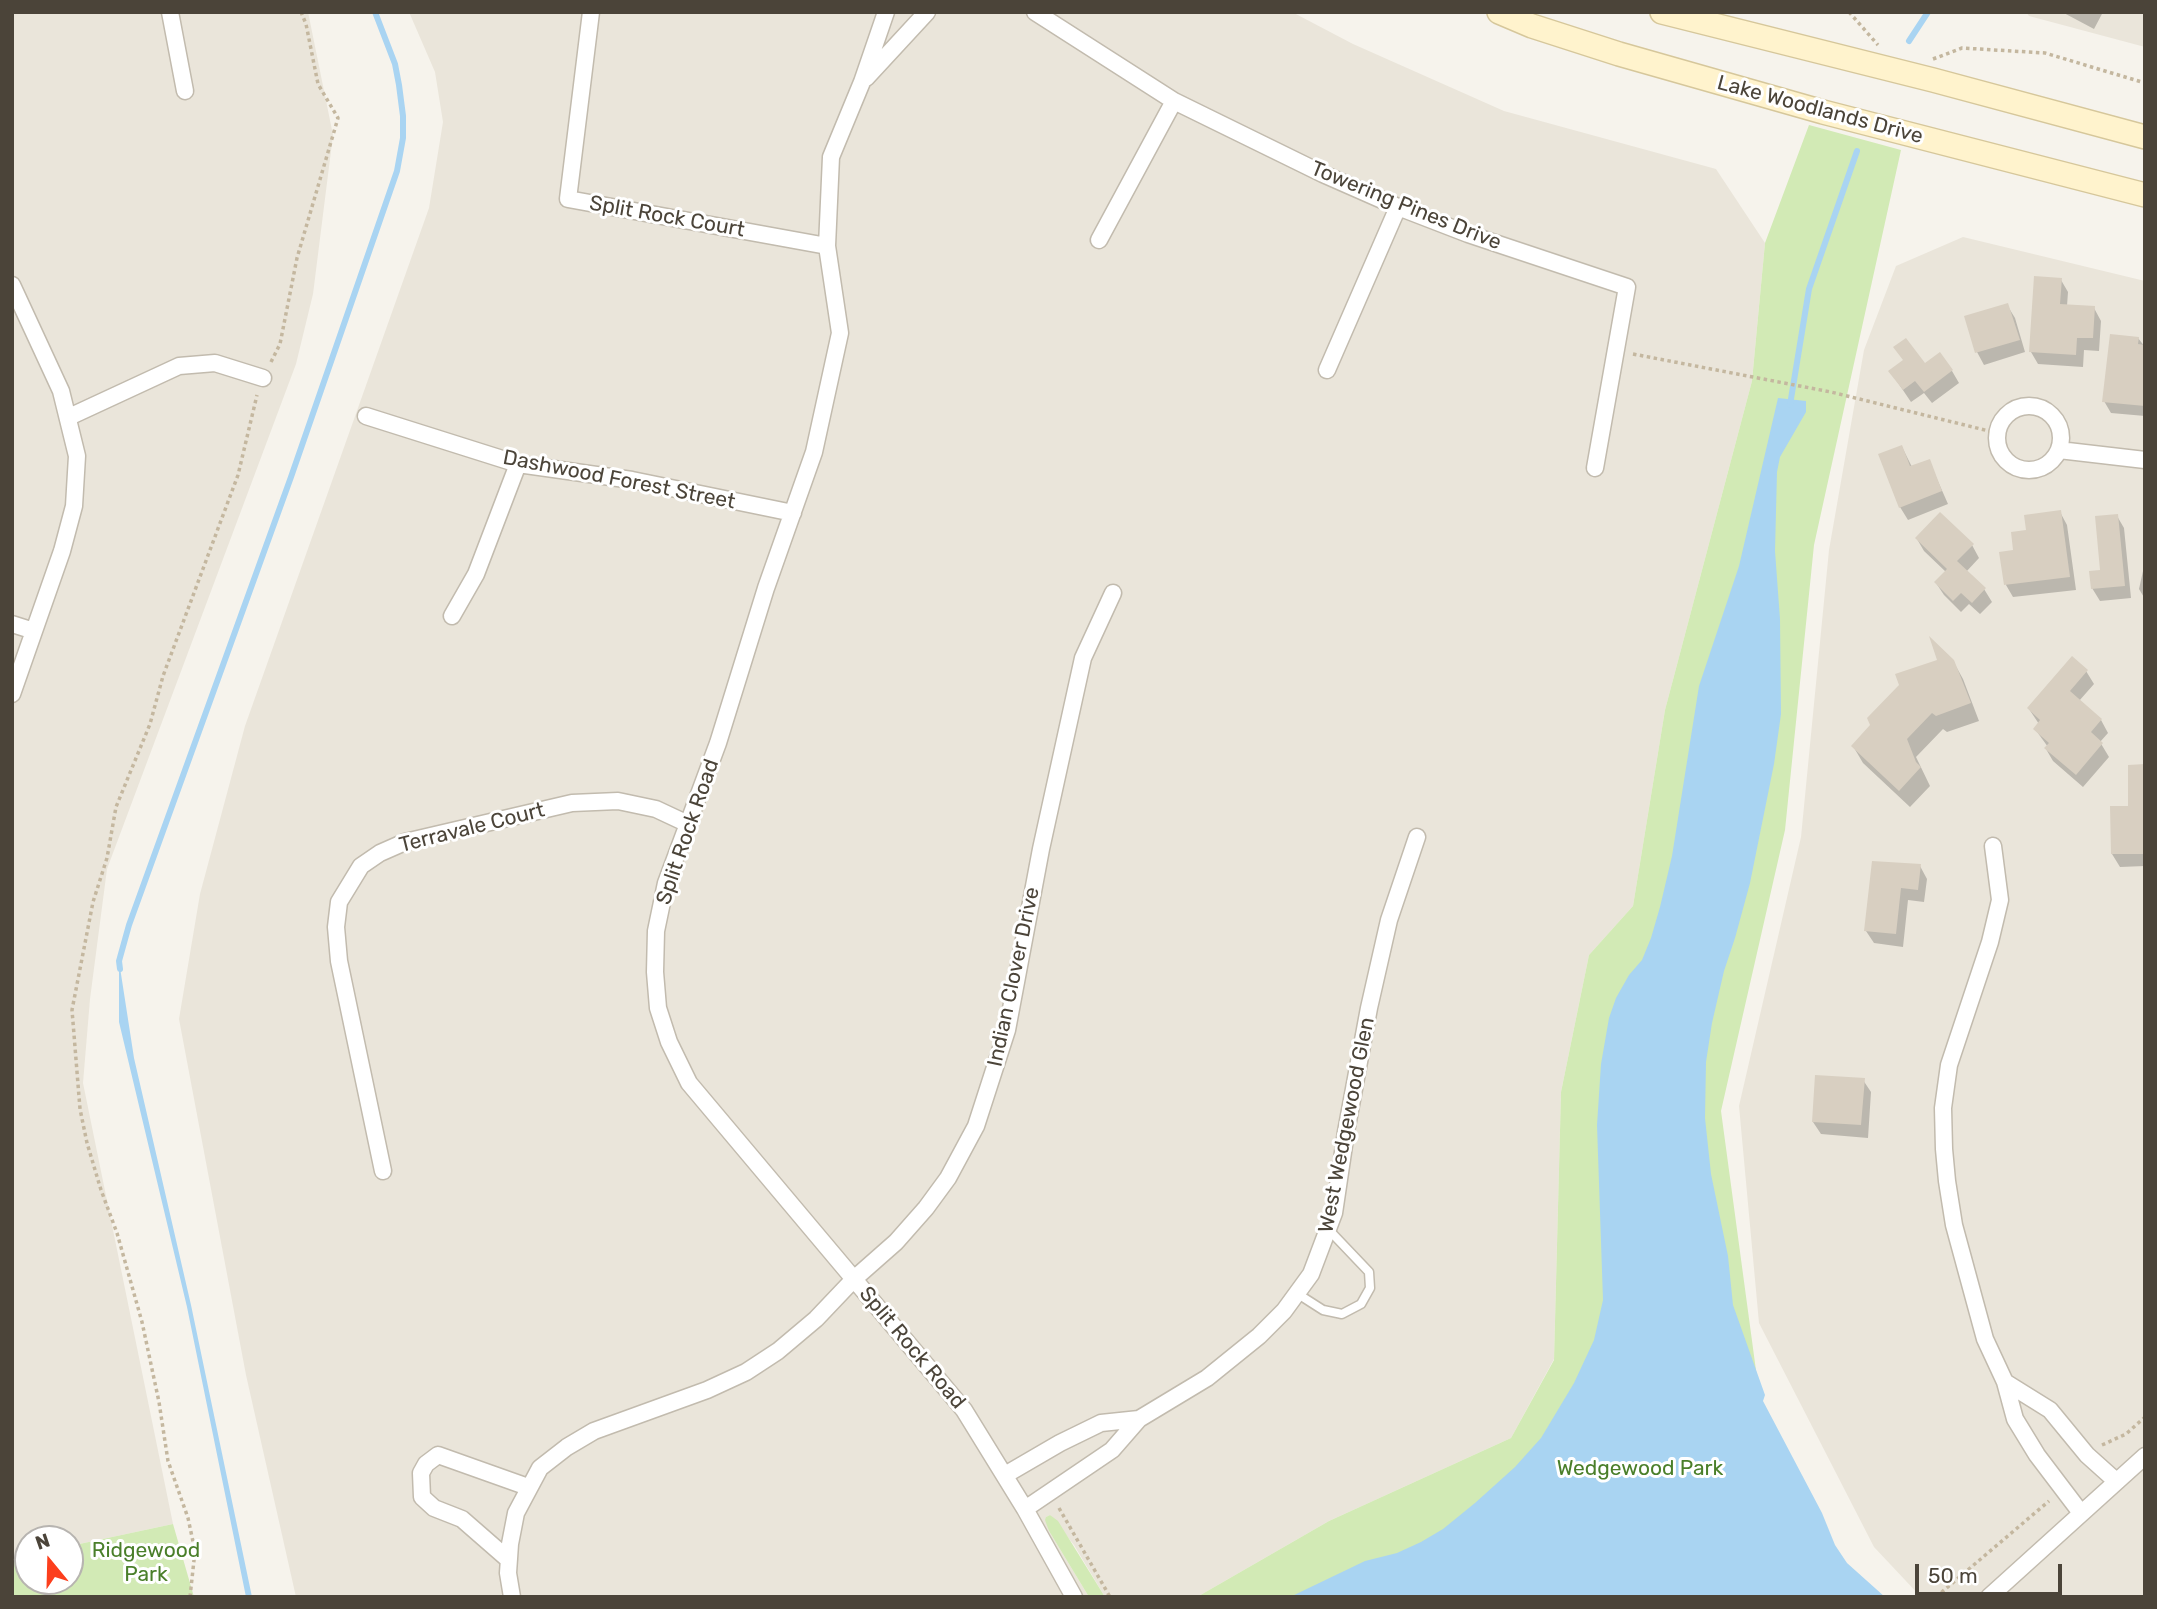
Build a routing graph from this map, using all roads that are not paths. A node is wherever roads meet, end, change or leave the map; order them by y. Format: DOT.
graph roads {
  1 [pos="170,12"];
  2 [pos="592,12"];
  3 [pos="886,12"];
  4 [pos="927,12"];
  5 [pos="1035,12"];
  6 [pos="1499,12"];
  7 [pos="1662,12"];
  8 [pos="862,82"];
  9 [pos="185,91"];
  10 [pos="1174,101"];
  11 [pos="2145,137"];
  12 [pos="2145,195"];
  13 [pos="1398,207"];
  14 [pos="1099,240"];
  15 [pos="827,246"];
  16 [pos="12,285"];
  17 [pos="1327,370"];
  18 [pos="263,378"];
  19 [pos="366,416"];
  20 [pos="69,417"];
  21 [pos="2059,450"];
  22 [pos="2145,460"];
  23 [pos="518,464"];
  24 [pos="1595,468"];
  25 [pos="793,513"];
  26 [pos="1113,593"];
  27 [pos="452,616"];
  28 [pos="12,624"];
  29 [pos="34,631"];
  30 [pos="12,694"];
  31 [pos="688,824"];
  32 [pos="1417,837"];
  33 [pos="1993,846"];
  34 [pos="383,1171"];
  35 [pos="1329,1230"];
  36 [pos="854,1279"];
  37 [pos="1298,1294"];
  38 [pos="2005,1382"];
  39 [pos="1139,1419"];
  40 [pos="2145,1456"];
  41 [pos="1004,1475"];
  42 [pos="2116,1481"];
  43 [pos="528,1487"];
  44 [pos="1025,1509"];
  45 [pos="2081,1513"];
  46 [pos="509,1560"];
  47 [pos="512,1597"];
  48 [pos="1074,1597"];
  49 [pos="1989,1597"];
  1 -- 9 [label="street"];
  2 -- 15 [label="street, Split Rock Court"];
  3 -- 8 [label="street, Split Rock Road"];
  4 -- 8 [label="street, Split Rock Road"];
  5 -- 10 [label="street, Towering Pines Drive"];
  6 -- 12 [label="main road, Lake Woodlands Drive"];
  7 -- 11 [label="main road"];
  8 -- 15 [label="street, Split Rock Road"];
  10 -- 13 [label="street, Towering Pines Drive"];
  10 -- 14 [label="street"];
  13 -- 17 [label="street"];
  13 -- 24 [label="street, Towering Pines Drive"];
  15 -- 25 [label="street, Split Rock Road"];
  16 -- 20 [label="street"];
  18 -- 20 [label="street"];
  19 -- 23 [label="street, Dashwood Forest Street"];
  20 -- 29 [label="street"];
  21 -- 21 [label="street"];
  21 -- 22 [label="street"];
  23 -- 25 [label="street, Dashwood Forest Street"];
  23 -- 27 [label="street"];
  25 -- 31 [label="street, Split Rock Road"];
  26 -- 36 [label="street, Indian Clover Drive"];
  28 -- 29 [label="street"];
  29 -- 30 [label="street"];
  31 -- 34 [label="street, Terravale Court"];
  31 -- 36 [label="street, Split Rock Road"];
  32 -- 35 [label="street, West Wedgewood Glen"];
  33 -- 38 [label="street"];
  35 -- 37 [label="street, West Wedgewood Glen"];
  35 -- 37 [label="lane"];
  36 -- 41 [label="street, Split Rock Road"];
  36 -- 43 [label="street, Indian Clover Drive"];
  37 -- 39 [label="street, West Wedgewood Glen"];
  38 -- 42 [label="street"];
  38 -- 45 [label="street"];
  39 -- 41 [label="street, West Wedgewood Glen"];
  39 -- 44 [label="street, West Wedgewood Glen"];
  40 -- 42 [label="street"];
  41 -- 44 [label="street, Split Rock Road"];
  42 -- 45 [label="street"];
  43 -- 46 [label="street, Indian Clover Drive"];
  43 -- 46 [label="street"];
  44 -- 48 [label="street, Split Rock Road"];
  45 -- 49 [label="street"];
  46 -- 47 [label="street, Indian Clover Drive"];
}
